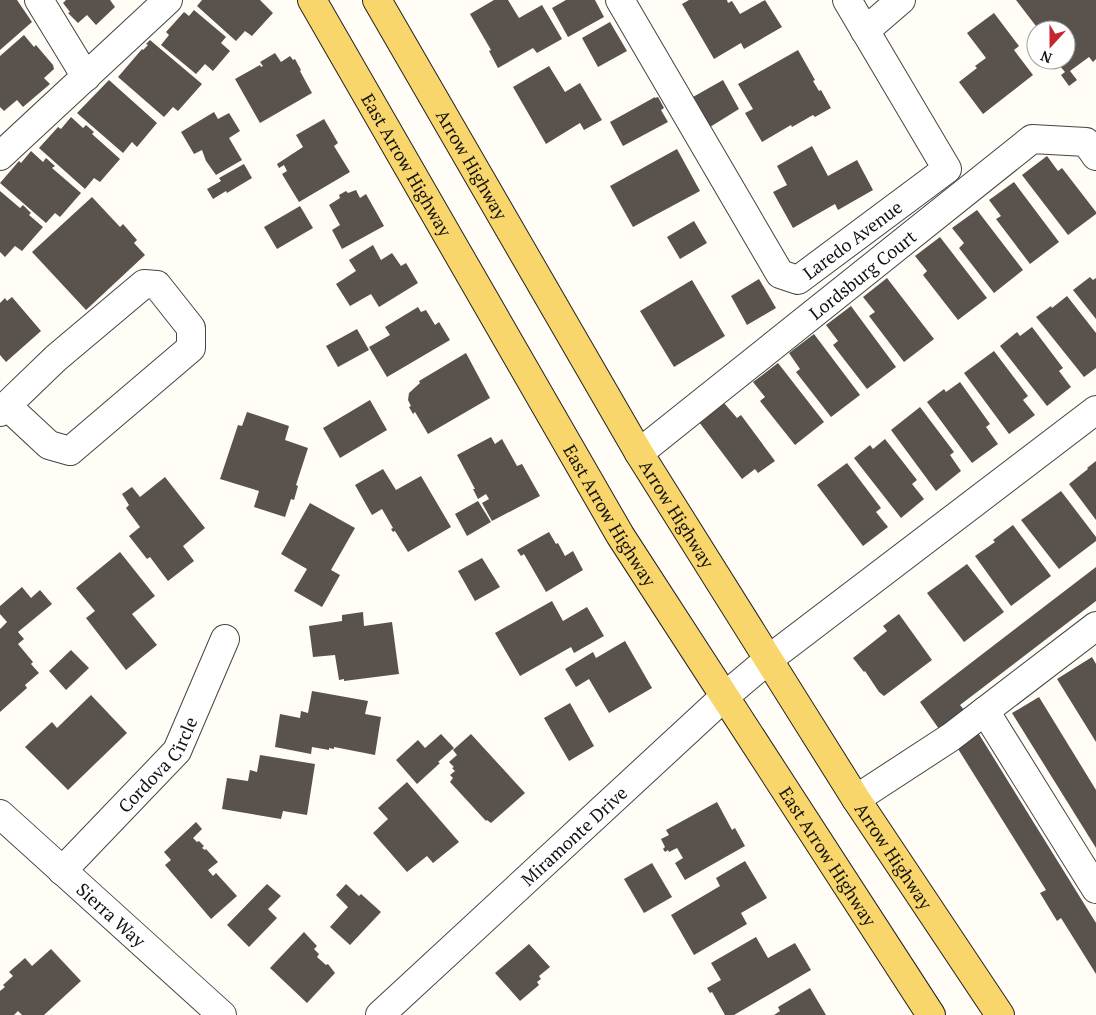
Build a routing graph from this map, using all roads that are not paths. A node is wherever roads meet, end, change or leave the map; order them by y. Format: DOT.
graph roads {
  1 [pos="39,0"];
  2 [pos="168,0"];
  3 [pos="312,0"];
  4 [pos="377,0"];
  5 [pos="620,0"];
  6 [pos="847,0"];
  7 [pos="901,0"];
  8 [pos="865,31"];
  9 [pos="86,77"];
  10 [pos="0,156"];
  11 [pos="1096,156"];
  12 [pos="3,409"];
  13 [pos="1096,410"];
  14 [pos="639,453"];
  15 [pos="1096,626"];
  16 [pos="226,639"];
  17 [pos="769,659"];
  18 [pos="724,697"];
  19 [pos="985,711"];
  20 [pos="856,799"];
  21 [pos="0,814"];
  22 [pos="62,871"];
  23 [pos="1096,888"];
  24 [pos="222,1015"];
  25 [pos="380,1015"];
  26 [pos="931,1015"];
  27 [pos="1000,1015"];
  1 -- 9 [label="street"];
  2 -- 9 [label="street"];
  3 -- 18 [label="main road, East Arrow Highway"];
  4 -- 14 [label="main road, Arrow Highway"];
  5 -- 8 [label="street, Laredo Avenue"];
  6 -- 8 [label="street, Laredo Avenue"];
  7 -- 8 [label="street"];
  9 -- 10 [label="street"];
  11 -- 14 [label="street, Lordsburg Court"];
  12 -- 12 [label="street"];
  13 -- 17 [label="street"];
  14 -- 17 [label="main road, Arrow Highway"];
  15 -- 19 [label="street"];
  16 -- 22 [label="street, Cordova Circle"];
  17 -- 18 [label="street, Miramonte Drive"];
  17 -- 20 [label="main road, Arrow Highway"];
  18 -- 25 [label="street, Miramonte Drive"];
  18 -- 26 [label="main road, East Arrow Highway"];
  19 -- 20 [label="street"];
  19 -- 23 [label="street"];
  20 -- 27 [label="main road, Arrow Highway"];
  21 -- 22 [label="street, Sierra Way"];
  22 -- 24 [label="street, Sierra Way"];
}
